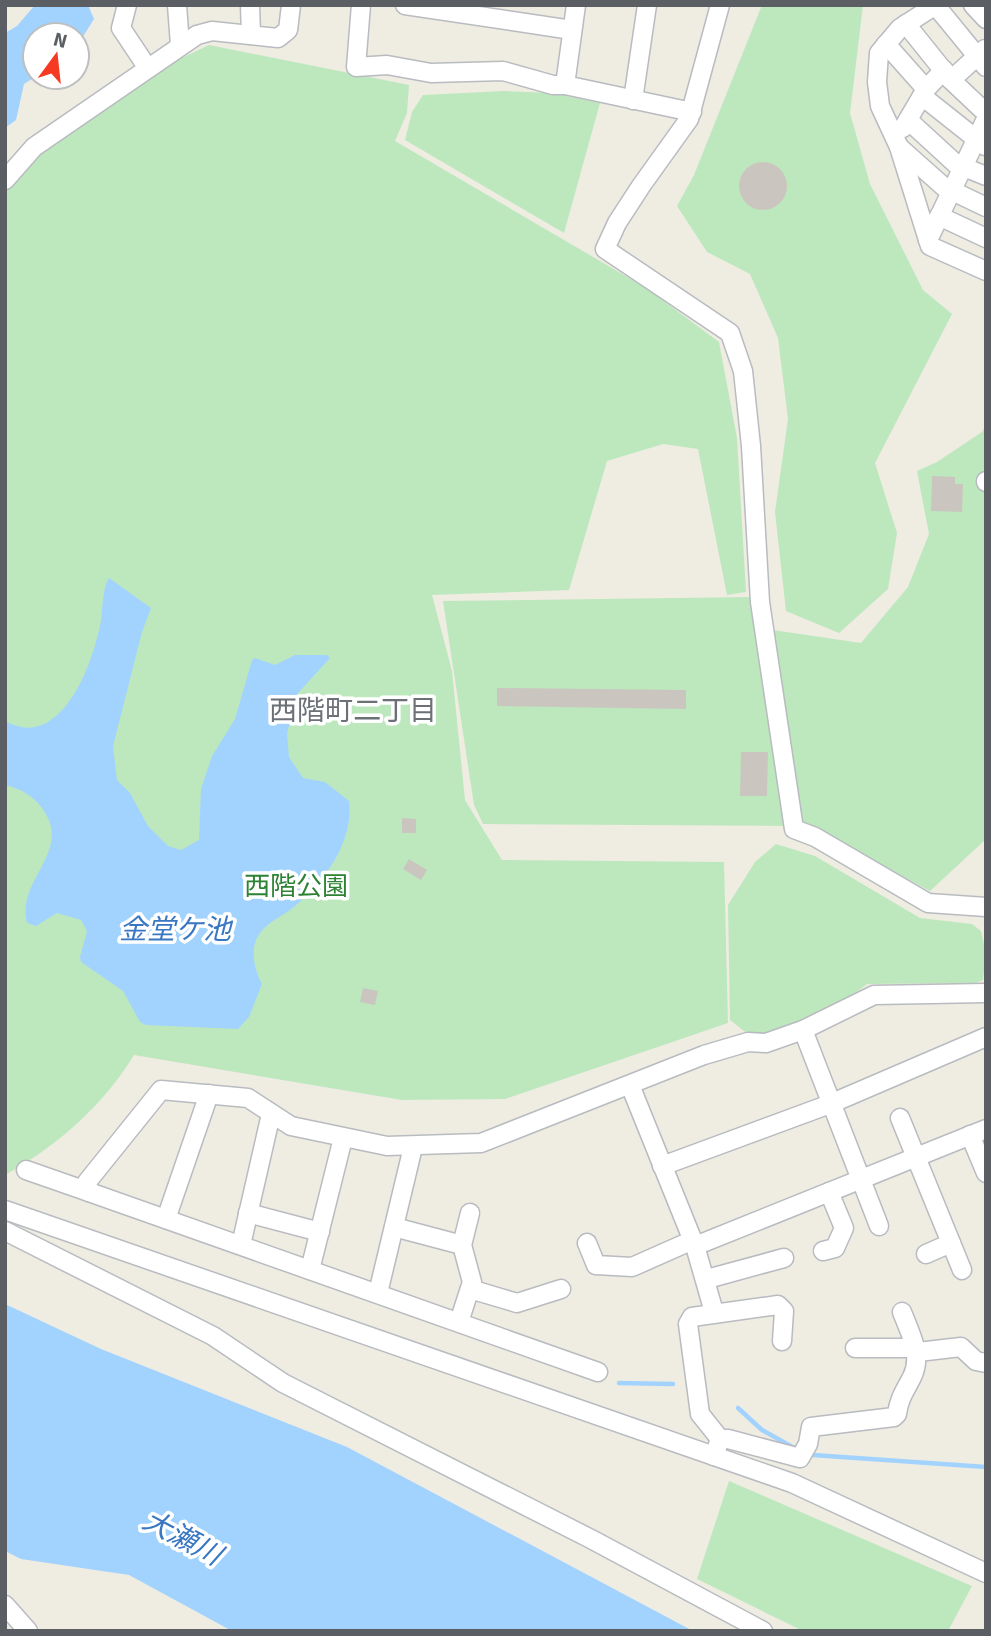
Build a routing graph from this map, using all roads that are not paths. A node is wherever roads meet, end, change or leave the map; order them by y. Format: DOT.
graph roads {
  1 [pos="127,5"];
  2 [pos="177,5"];
  3 [pos="250,5"];
  4 [pos="291,5"];
  5 [pos="361,5"];
  6 [pos="405,5"];
  7 [pos="576,5"];
  8 [pos="647,5"];
  9 [pos="720,5"];
  10 [pos="973,5"];
  11 [pos="936,6"];
  12 [pos="433,7"];
  13 [pos="504,13"];
  14 [pos="986,19"];
  15 [pos="906,24"];
  16 [pos="572,30"];
  17 [pos="251,34"];
  18 [pos="886,44"];
  19 [pos="180,45"];
  20 [pos="983,57"];
  21 [pos="147,67"];
  22 [pos="947,75"];
  23 [pos="565,85"];
  24 [pos="924,92"];
  25 [pos="633,100"];
  26 [pos="692,112"];
  27 [pos="986,113"];
  28 [pos="986,119"];
  29 [pos="908,120"];
  30 [pos="897,144"];
  31 [pos="980,144"];
  32 [pos="964,165"];
  33 [pos="986,176"];
  34 [pos="5,180"];
  35 [pos="951,191"];
  36 [pos="986,207"];
  37 [pos="939,215"];
  38 [pos="986,238"];
  39 [pos="928,240"];
  40 [pos="986,271"];
  41 [pos="986,907"];
  42 [pos="986,993"];
  43 [pos="803,1030"];
  44 [pos="986,1037"];
  45 [pos="630,1085"];
  46 [pos="209,1094"];
  47 [pos="830,1104"];
  48 [pos="271,1114"];
  49 [pos="900,1118"];
  50 [pos="978,1132"];
  51 [pos="343,1138"];
  52 [pos="413,1147"];
  53 [pos="914,1158"];
  54 [pos="663,1166"];
  55 [pos="26,1170"];
  56 [pos="986,1173"];
  57 [pos="861,1180"];
  58 [pos="89,1192"];
  59 [pos="829,1192"];
  60 [pos="5,1210"];
  61 [pos="248,1213"];
  62 [pos="470,1213"];
  63 [pos="166,1219"];
  64 [pos="879,1226"];
  65 [pos="394,1227"];
  66 [pos="5,1231"];
  67 [pos="320,1231"];
  68 [pos="587,1243"];
  69 [pos="694,1243"];
  70 [pos="951,1243"];
  71 [pos="241,1245"];
  72 [pos="462,1245"];
  73 [pos="823,1251"];
  74 [pos="926,1254"];
  75 [pos="784,1258"];
  76 [pos="310,1270"];
  77 [pos="962,1270"];
  78 [pos="707,1279"];
  79 [pos="470,1289"];
  80 [pos="561,1289"];
  81 [pos="378,1293"];
  82 [pos="714,1312"];
  83 [pos="902,1312"];
  84 [pos="459,1322"];
  85 [pos="782,1341"];
  86 [pos="855,1348"];
  87 [pos="918,1352"];
  88 [pos="986,1363"];
  89 [pos="598,1372"];
  90 [pos="717,1448"];
  91 [pos="986,1573"];
  92 [pos="5,1605"];
  93 [pos="28,1631"];
  94 [pos="763,1631"];
  1 -- 21 [label="street"];
  2 -- 19 [label="street"];
  3 -- 17 [label="street"];
  4 -- 17 [label="street"];
  5 -- 23 [label="street"];
  6 -- 12 [label="street"];
  7 -- 16 [label="street"];
  8 -- 25 [label="street"];
  9 -- 26 [label="street"];
  10 -- 14 [label="street"];
  11 -- 15 [label="street"];
  11 -- 20 [label="street"];
  12 -- 13 [label="street"];
  13 -- 16 [label="street"];
  15 -- 18 [label="street"];
  15 -- 22 [label="street"];
  16 -- 23 [label="street"];
  17 -- 19 [label="street"];
  18 -- 24 [label="street"];
  18 -- 30 [label="street"];
  19 -- 21 [label="street"];
  20 -- 22 [label="street"];
  21 -- 34 [label="street"];
  22 -- 24 [label="street"];
  22 -- 27 [label="street"];
  23 -- 25 [label="street"];
  24 -- 29 [label="street"];
  24 -- 31 [label="street"];
  25 -- 26 [label="street"];
  26 -- 41 [label="street"];
  28 -- 31 [label="street"];
  29 -- 30 [label="street"];
  29 -- 32 [label="street"];
  30 -- 35 [label="street"];
  30 -- 39 [label="street"];
  31 -- 32 [label="street"];
  32 -- 33 [label="street"];
  32 -- 35 [label="street"];
  35 -- 36 [label="street"];
  35 -- 37 [label="street"];
  37 -- 38 [label="street"];
  37 -- 39 [label="street"];
  39 -- 40 [label="street"];
  42 -- 43 [label="street"];
  43 -- 45 [label="street"];
  43 -- 47 [label="street"];
  44 -- 47 [label="street"];
  45 -- 52 [label="street"];
  45 -- 54 [label="street"];
  46 -- 48 [label="street"];
  46 -- 58 [label="street"];
  46 -- 63 [label="street"];
  47 -- 54 [label="street"];
  47 -- 57 [label="street"];
  48 -- 51 [label="street"];
  48 -- 61 [label="street"];
  49 -- 53 [label="street"];
  50 -- 53 [label="street"];
  50 -- 56 [label="street"];
  51 -- 52 [label="street"];
  51 -- 67 [label="street"];
  52 -- 65 [label="street"];
  53 -- 57 [label="street"];
  53 -- 70 [label="street"];
  54 -- 69 [label="street"];
  55 -- 58 [label="street"];
  57 -- 59 [label="street"];
  57 -- 64 [label="street"];
  58 -- 63 [label="street"];
  59 -- 69 [label="street"];
  59 -- 73 [label="street"];
  60 -- 90 [label="street"];
  61 -- 67 [label="street"];
  61 -- 71 [label="street"];
  62 -- 72 [label="street"];
  63 -- 71 [label="street"];
  65 -- 72 [label="street"];
  65 -- 81 [label="street"];
  66 -- 94 [label="street"];
  67 -- 76 [label="street"];
  68 -- 69 [label="street"];
  69 -- 78 [label="street"];
  70 -- 74 [label="street"];
  70 -- 77 [label="street"];
  71 -- 76 [label="street"];
  72 -- 79 [label="street"];
  75 -- 78 [label="street"];
  76 -- 81 [label="street"];
  78 -- 82 [label="street"];
  79 -- 80 [label="street"];
  79 -- 84 [label="street"];
  81 -- 84 [label="street"];
  82 -- 85 [label="street"];
  82 -- 90 [label="street"];
  83 -- 87 [label="street"];
  84 -- 89 [label="street"];
  86 -- 87 [label="street"];
  87 -- 88 [label="street"];
  87 -- 90 [label="street"];
  90 -- 91 [label="street"];
  92 -- 93 [label="street"];
}
